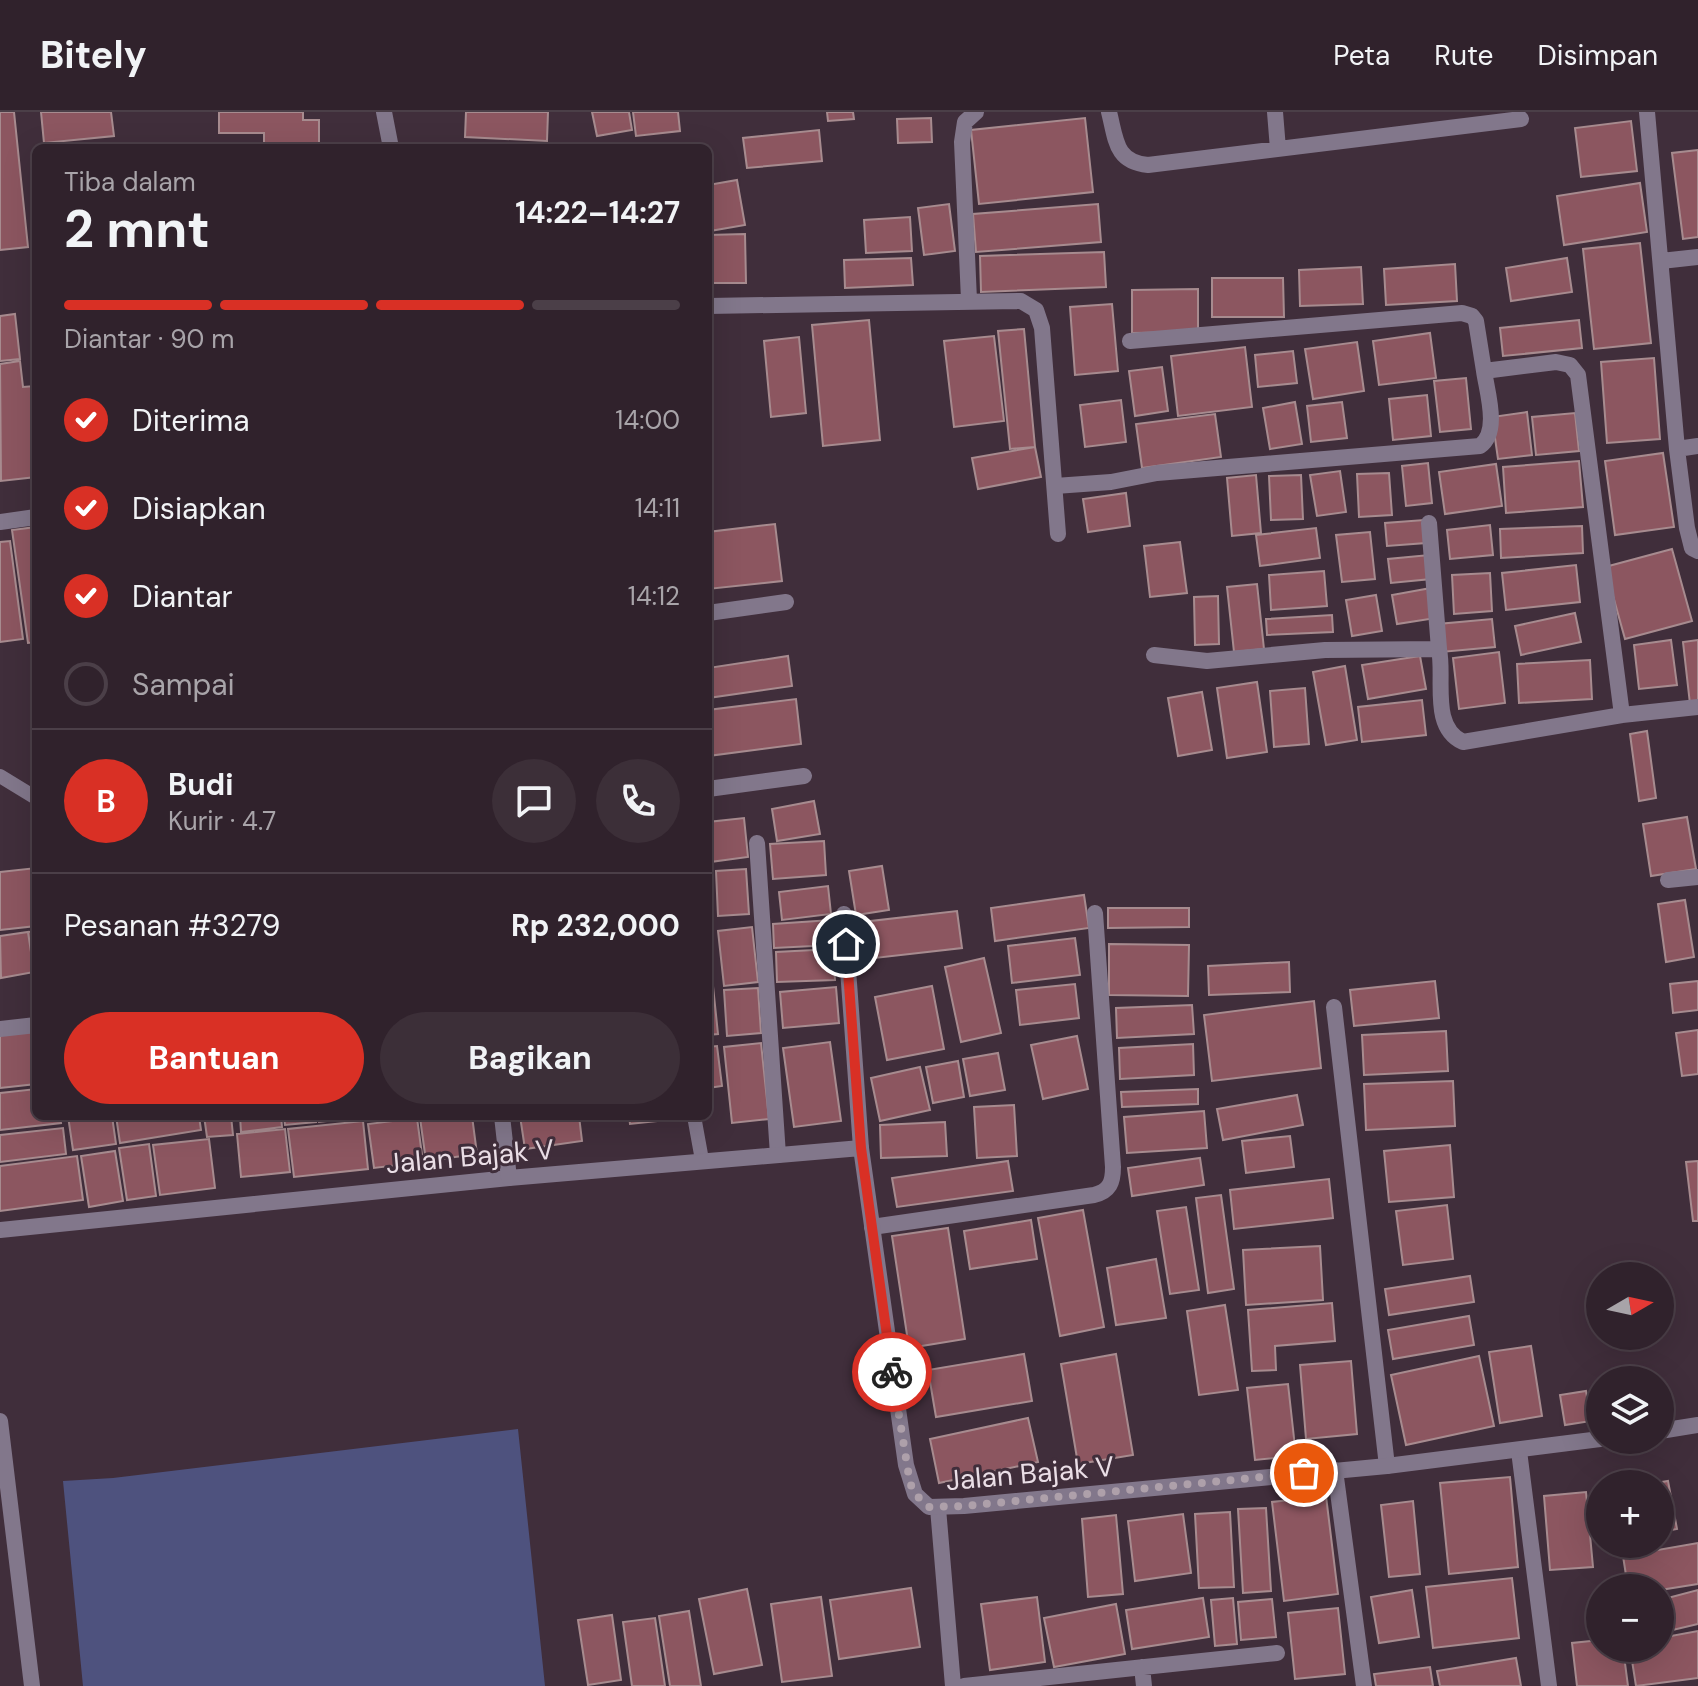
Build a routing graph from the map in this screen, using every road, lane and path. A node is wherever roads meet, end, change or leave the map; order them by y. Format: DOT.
graph roads {
  1 [pos="384,112"];
  2 [pos="976,112"];
  3 [pos="1109,112"];
  4 [pos="1275,112"];
  5 [pos="1647,112"];
  6 [pos="1521,119"];
  7 [pos="390,144"];
  8 [pos="1278,149"];
  9 [pos="1698,257"];
  10 [pos="1661,261"];
  11 [pos="969,300"];
  12 [pos="712,306"];
  13 [pos="1130,341"];
  14 [pos="1484,371"];
  15 [pos="1698,446"];
  16 [pos="1677,449"];
  17 [pos="1055,486"];
  18 [pos="32,518"];
  19 [pos="0,522"];
  20 [pos="1429,523"];
  21 [pos="1058,534"];
  22 [pos="1698,551"];
  23 [pos="786,602"];
  24 [pos="712,612"];
  25 [pos="1439,649"];
  26 [pos="1154,655"];
  27 [pos="1698,707"];
  28 [pos="1622,715"];
  29 [pos="0,776"];
  30 [pos="804,776"];
  31 [pos="712,788"];
  32 [pos="32,796"];
  33 [pos="757,843"];
  34 [pos="1698,877"];
  35 [pos="1668,880"];
  36 [pos="1095,913"];
  37 [pos="844,914"];
  38 [pos="1334,1007"];
  39 [pos="32,1025"];
  40 [pos="0,1029"];
  41 [pos="502,1120"];
  42 [pos="695,1120"];
  43 [pos="861,1148"];
  44 [pos="778,1155"];
  45 [pos="702,1160"];
  46 [pos="509,1178"];
  47 [pos="872,1227"];
  48 [pos="0,1230"];
  49 [pos="0,1421"];
  50 [pos="1698,1425"];
  51 [pos="1674,1429"];
  52 [pos="1586,1441"];
  53 [pos="1519,1451"];
  54 [pos="1387,1466"];
  55 [pos="1335,1470"];
  56 [pos="938,1508"];
  57 [pos="1277,1653"];
  58 [pos="1142,1667"];
  59 [pos="32,1686"];
  60 [pos="953,1686"];
  61 [pos="964,1686"];
  62 [pos="1144,1686"];
  63 [pos="1364,1686"];
  64 [pos="1549,1686"];
  1 -- 7 [label="street"];
  2 -- 11 [label="street"];
  3 -- 8 [label="street"];
  4 -- 8 [label="street"];
  5 -- 10 [label="street"];
  6 -- 8 [label="street"];
  9 -- 10 [label="street"];
  10 -- 16 [label="street"];
  11 -- 12 [label="street"];
  11 -- 17 [label="street"];
  13 -- 14 [label="street"];
  14 -- 17 [label="street"];
  14 -- 28 [label="street"];
  15 -- 16 [label="street"];
  16 -- 22 [label="street"];
  17 -- 21 [label="street"];
  18 -- 19 [label="street"];
  20 -- 25 [label="street"];
  23 -- 24 [label="street"];
  25 -- 26 [label="street"];
  25 -- 28 [label="street"];
  27 -- 28 [label="street"];
  29 -- 32 [label="lane"];
  30 -- 31 [label="street"];
  33 -- 44 [label="street"];
  34 -- 35 [label="street"];
  36 -- 47 [label="street"];
  37 -- 43 [label="street"];
  38 -- 54 [label="street"];
  39 -- 40 [label="street"];
  41 -- 46 [label="street"];
  42 -- 45 [label="lane"];
  43 -- 44 [label="street, Jalan Bajak V"];
  43 -- 47 [label="street, Jalan Bajak V"];
  44 -- 45 [label="street, Jalan Bajak V"];
  45 -- 46 [label="street, Jalan Bajak V"];
  46 -- 48 [label="street, Jalan Bajak V"];
  47 -- 56 [label="street, Jalan Bajak V"];
  49 -- 59 [label="street"];
  50 -- 51 [label="street"];
  52 -- 53 [label="street, Jalan Bajak V"];
  53 -- 54 [label="street, Jalan Bajak V"];
  53 -- 64 [label="street"];
  54 -- 55 [label="street, Jalan Bajak V"];
  55 -- 56 [label="street, Jalan Bajak V"];
  55 -- 63 [label="street"];
  56 -- 60 [label="street"];
  57 -- 58 [label="street"];
  58 -- 61 [label="street"];
  58 -- 62 [label="street"];
}
